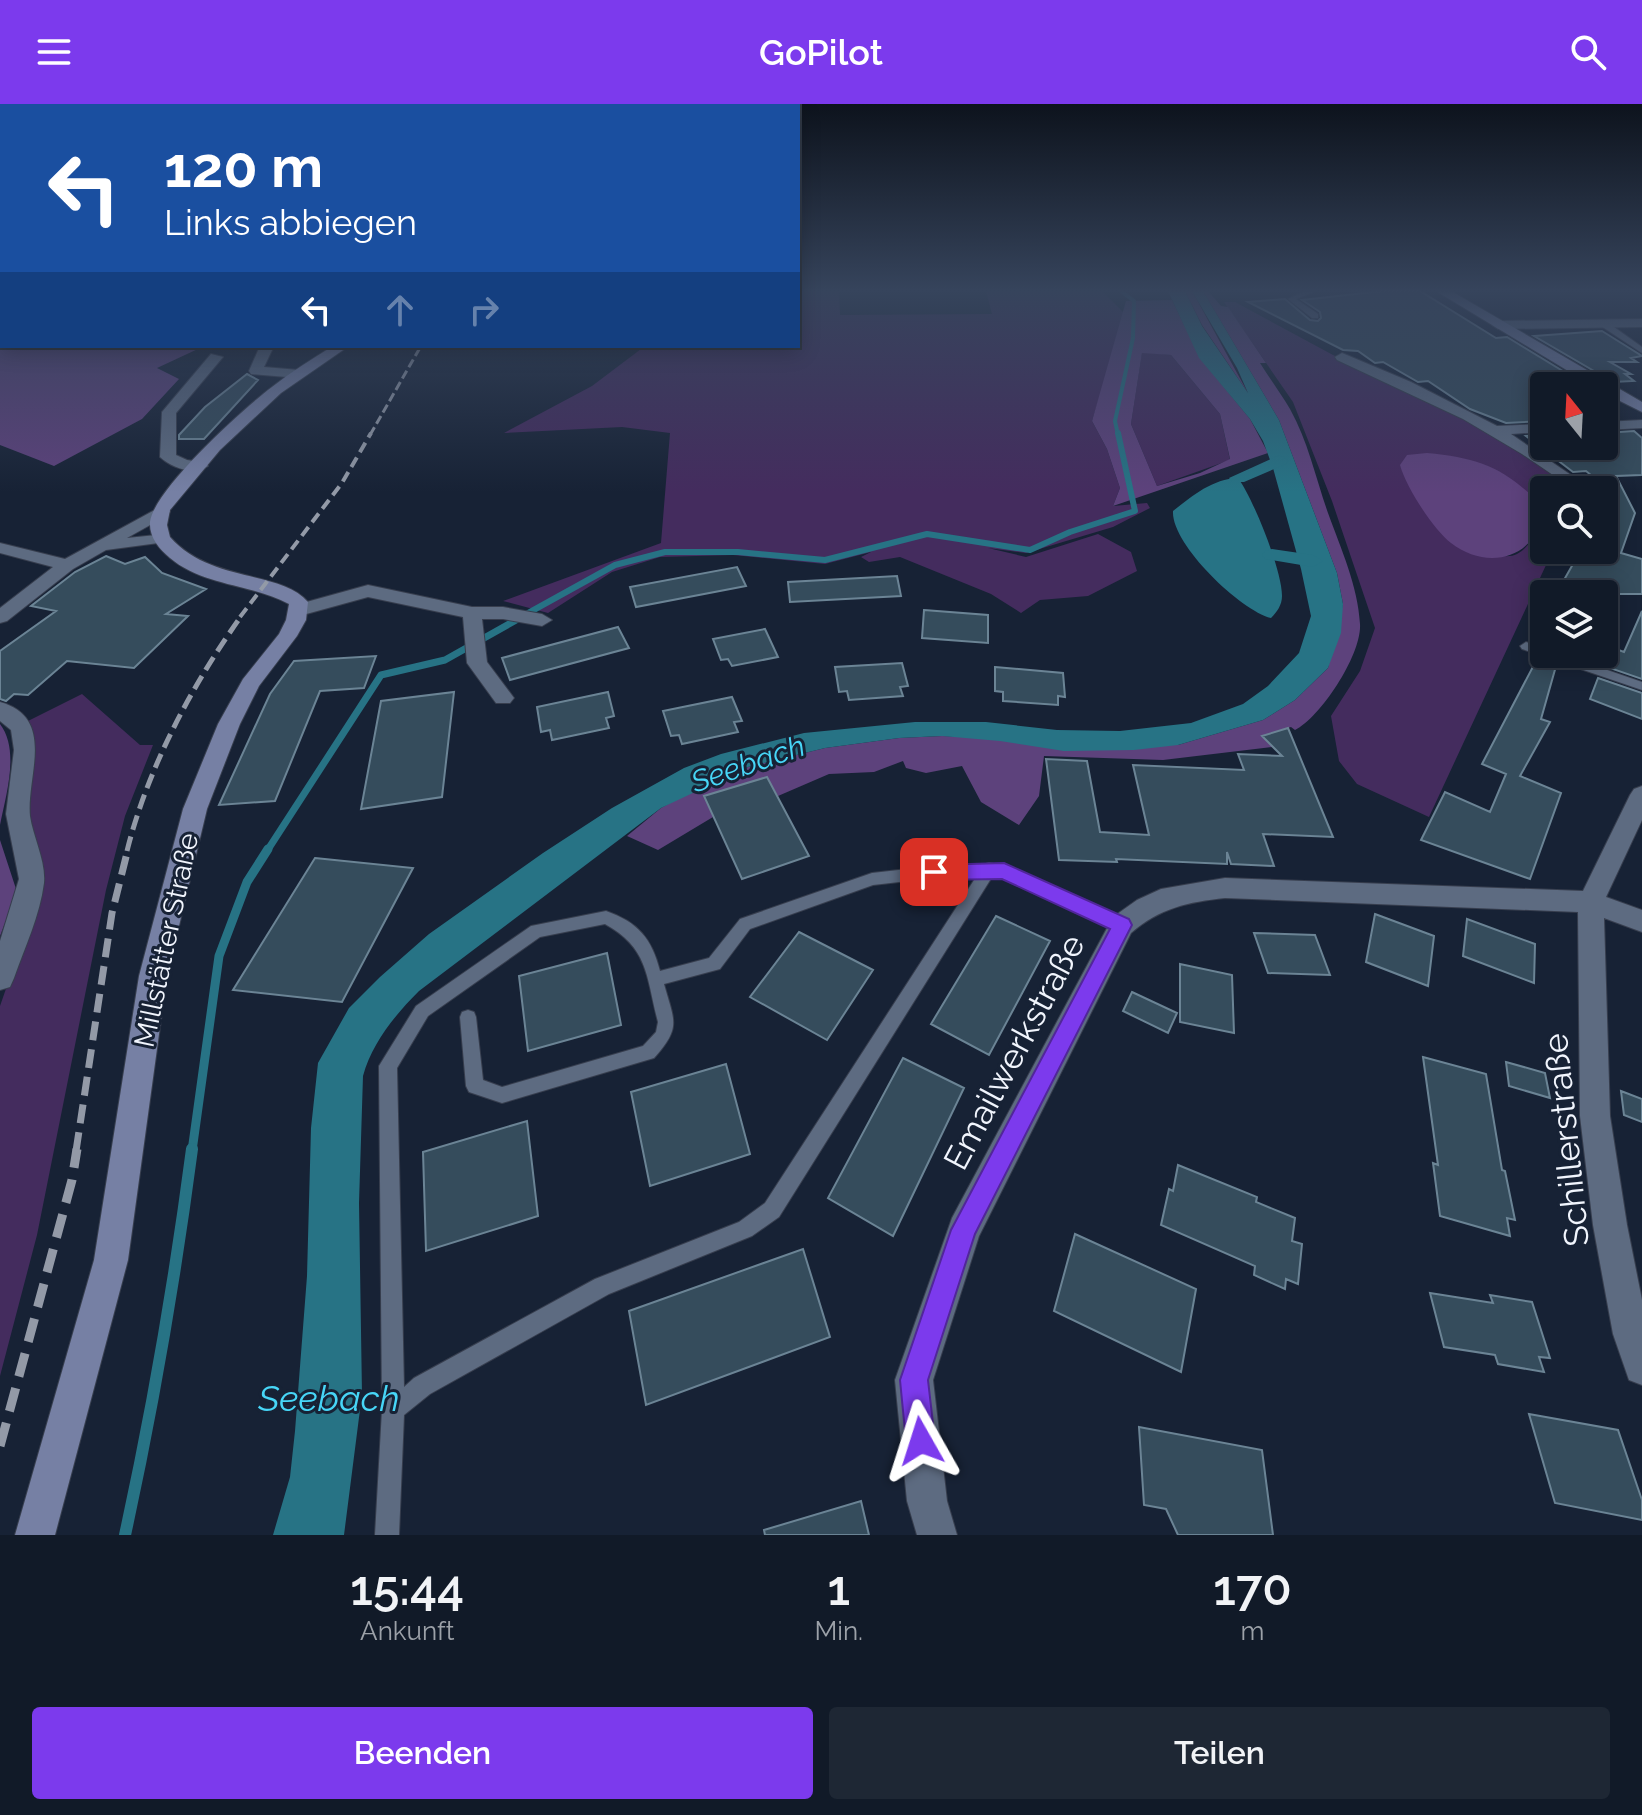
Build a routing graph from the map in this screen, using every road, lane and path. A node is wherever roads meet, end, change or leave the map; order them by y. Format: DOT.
graph roads {
  1 [pos="215,358"];
  2 [pos="262,358"];
  3 [pos="324,358"];
  4 [pos="1344,358"];
  5 [pos="1555,358"];
  6 [pos="1580,372"];
  7 [pos="299,374"];
  8 [pos="1618,394"];
  9 [pos="1642,408"];
  10 [pos="1642,424"];
  11 [pos="1618,425"];
  12 [pos="1530,429"];
  13 [pos="1497,430"];
  14 [pos="200,466"];
  15 [pos="1567,476"];
  16 [pos="161,524"];
  17 [pos="0,548"];
  18 [pos="67,565"];
  19 [pos="299,610"];
  20 [pos="0,617"];
  21 [pos="473,620"];
  22 [pos="542,620"];
  23 [pos="1526,646"];
  24 [pos="1530,647"];
  25 [pos="1590,668"];
  26 [pos="1642,686"];
  27 [pos="503,698"];
  28 [pos="0,709"];
  29 [pos="1642,795"];
  30 [pos="989,869"];
  31 [pos="1591,902"];
  32 [pos="1642,921"];
  33 [pos="1122,925"];
  34 [pos="0,978"];
  35 [pos="656,979"];
  36 [pos="468,1017"];
  37 [pos="1642,1367"];
  38 [pos="393,1410"];
  39 [pos="35,1535"];
  40 [pos="387,1535"];
  41 [pos="937,1535"];
  1 -- 14 [label="street"];
  2 -- 7 [label="street"];
  3 -- 7 [label="street"];
  4 -- 13 [label="street"];
  5 -- 6 [label="street"];
  7 -- 14 [label="street"];
  8 -- 9 [label="street"];
  10 -- 11 [label="street"];
  12 -- 13 [label="street"];
  13 -- 15 [label="street"];
  14 -- 16 [label="street"];
  16 -- 18 [label="street"];
  16 -- 18 [label="street"];
  16 -- 19 [label="street"];
  17 -- 18 [label="street"];
  18 -- 20 [label="street"];
  19 -- 21 [label="street"];
  19 -- 39 [label="street, Millstätter Straße"];
  21 -- 22 [label="street"];
  21 -- 27 [label="street"];
  23 -- 24 [label="lane"];
  25 -- 26 [label="lane"];
  28 -- 34 [label="street"];
  29 -- 31 [label="street"];
  30 -- 33 [label="lane"];
  30 -- 35 [label="lane"];
  30 -- 38 [label="lane"];
  31 -- 32 [label="street, Emailwerkstraße"];
  31 -- 33 [label="street, Emailwerkstraße"];
  31 -- 37 [label="street, Schillerstraße"];
  33 -- 41 [label="street, Emailwerkstraße"];
  35 -- 36 [label="lane"];
  35 -- 38 [label="lane"];
  38 -- 40 [label="lane"];
}
